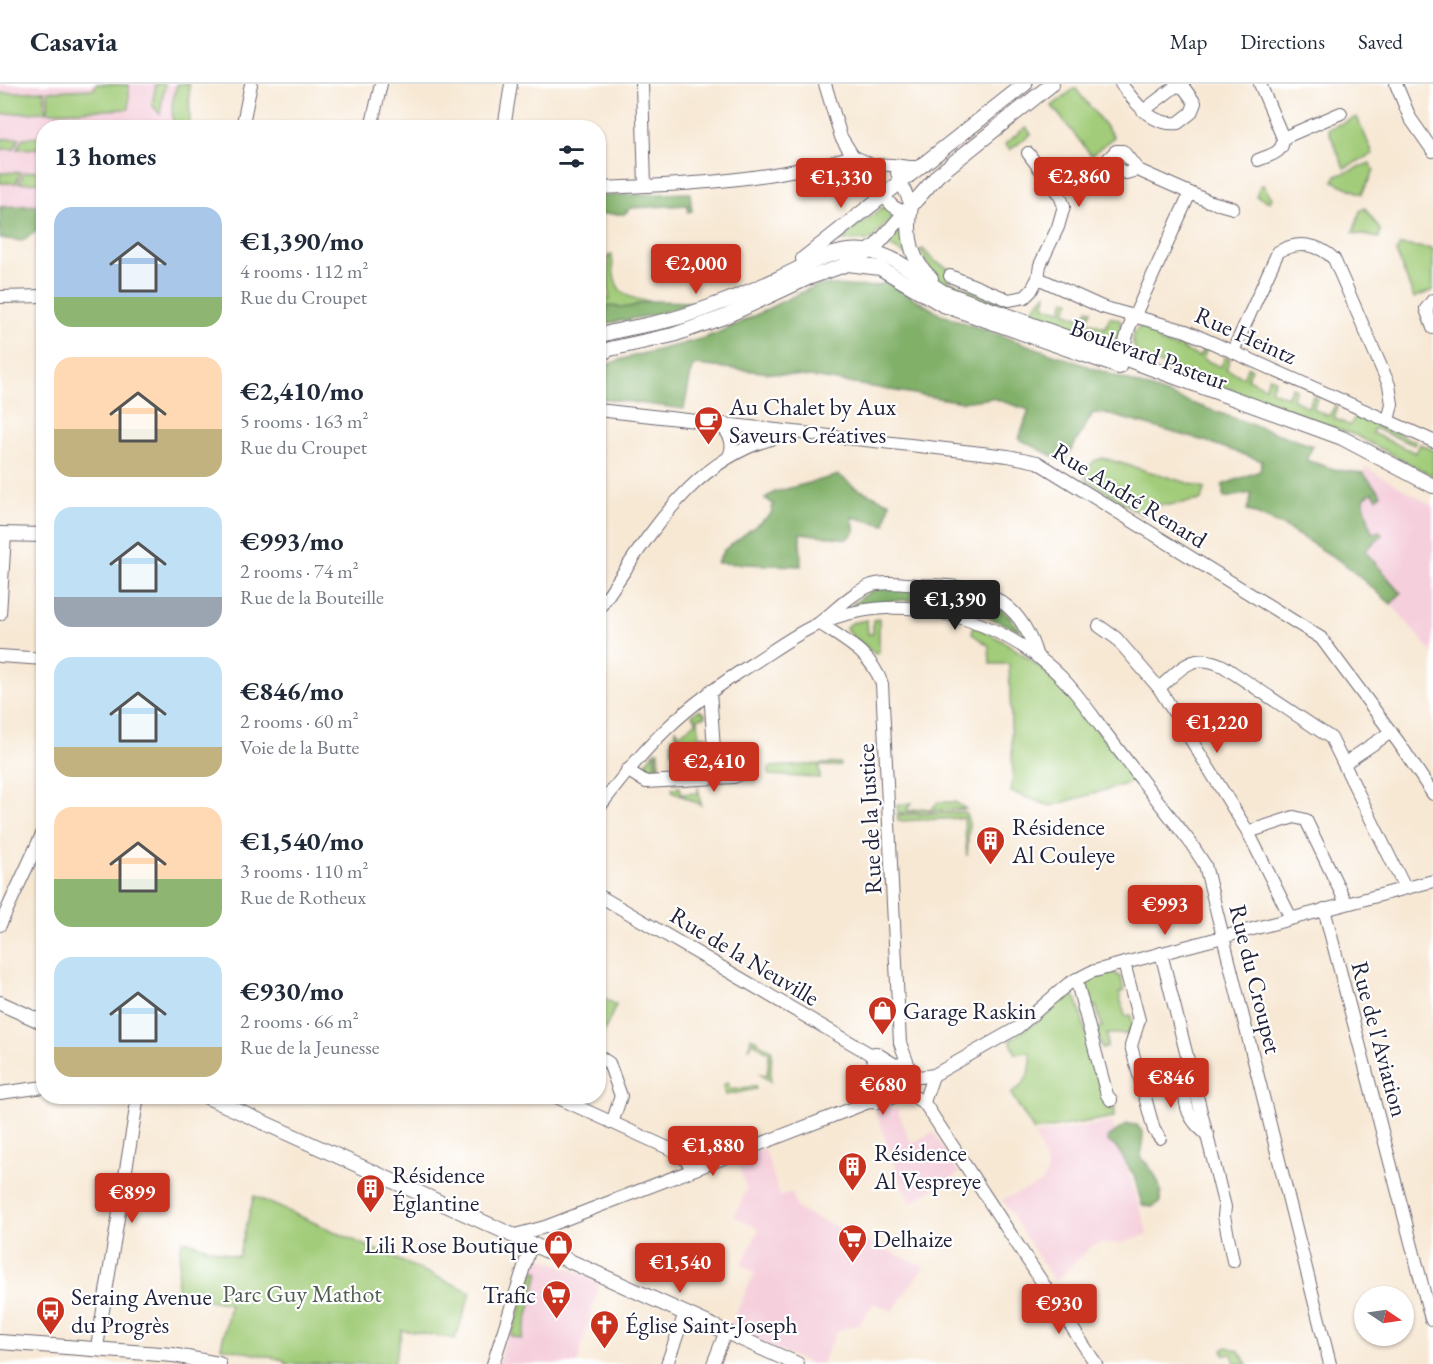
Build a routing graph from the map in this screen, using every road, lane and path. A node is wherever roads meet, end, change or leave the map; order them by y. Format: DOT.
graph roads {
  1 [pos="251,84"];
  2 [pos="381,84"];
  3 [pos="511,84"];
  4 [pos="642,84"];
  5 [pos="825,84"];
  6 [pos="1025,84"];
  7 [pos="1052,84"];
  8 [pos="1121,84"];
  9 [pos="1260,84"];
  10 [pos="1396,84"];
  11 [pos="1143,111"];
  12 [pos="1341,113"];
  13 [pos="244,120"];
  14 [pos="373,120"];
  15 [pos="505,120"];
  16 [pos="1283,138"];
  17 [pos="1433,151"];
  18 [pos="1028,153"];
  19 [pos="853,156"];
  20 [pos="1258,160"];
  21 [pos="889,165"];
  22 [pos="920,166"];
  23 [pos="875,170"];
  24 [pos="1138,170"];
  25 [pos="903,182"];
  26 [pos="645,186"];
  27 [pos="606,188"];
  28 [pos="1190,193"];
  29 [pos="884,194"];
  30 [pos="872,203"];
  31 [pos="908,208"];
  32 [pos="1233,208"];
  33 [pos="870,251"];
  34 [pos="848,264"];
  35 [pos="950,276"];
  36 [pos="778,279"];
  37 [pos="1038,279"];
  38 [pos="948,293"];
  39 [pos="36,296"];
  40 [pos="0,297"];
  41 [pos="1433,300"];
  42 [pos="1135,315"];
  43 [pos="1433,328"];
  44 [pos="606,334"];
  45 [pos="606,351"];
  46 [pos="1233,351"];
  47 [pos="1120,358"];
  48 [pos="606,411"];
  49 [pos="1388,421"];
  50 [pos="717,423"];
  51 [pos="801,434"];
  52 [pos="1433,441"];
  53 [pos="729,456"];
  54 [pos="1433,486"];
  55 [pos="1433,497"];
  56 [pos="3,535"];
  57 [pos="36,535"];
  58 [pos="606,599"];
  59 [pos="0,614"];
  60 [pos="819,624"];
  61 [pos="1099,626"];
  62 [pos="0,656"];
  63 [pos="1037,657"];
  64 [pos="36,658"];
  65 [pos="1159,688"];
  66 [pos="710,690"];
  67 [pos="1391,732"];
  68 [pos="745,759"];
  69 [pos="1345,763"];
  70 [pos="627,770"];
  71 [pos="716,778"];
  72 [pos="1433,794"];
  73 [pos="606,798"];
  74 [pos="1248,832"];
  75 [pos="36,847"];
  76 [pos="1433,880"];
  77 [pos="1405,888"];
  78 [pos="606,900"];
  79 [pos="1346,903"];
  80 [pos="1324,909"];
  81 [pos="1291,918"];
  82 [pos="0,925"];
  83 [pos="1224,936"];
  84 [pos="1161,953"];
  85 [pos="1124,963"];
  86 [pos="1076,979"];
  87 [pos="0,1003"];
  88 [pos="36,1019"];
  89 [pos="900,1044"];
  90 [pos="876,1055"];
  91 [pos="606,1061"];
  92 [pos="894,1064"];
  93 [pos="883,1076"];
  94 [pos="931,1078"];
  95 [pos="908,1083"];
  96 [pos="36,1088"];
  97 [pos="0,1093"];
  98 [pos="1111,1100"];
  99 [pos="925,1101"];
  100 [pos="869,1102"];
  101 [pos="137,1104"];
  102 [pos="222,1104"];
  103 [pos="571,1104"];
  104 [pos="612,1123"];
  105 [pos="1160,1138"];
  106 [pos="694,1169"];
  107 [pos="541,1230"];
  108 [pos="511,1236"];
  109 [pos="531,1245"];
  110 [pos="549,1253"];
  111 [pos="1233,1261"];
  112 [pos="685,1313"];
  113 [pos="1431,1319"];
  114 [pos="726,1332"];
  115 [pos="0,1342"];
  116 [pos="97,1347"];
  117 [pos="219,1364"];
  118 [pos="493,1364"];
  119 [pos="667,1364"];
  120 [pos="713,1364"];
  121 [pos="797,1364"];
  122 [pos="1096,1364"];
  123 [pos="1330,1364"];
  1 -- 13 [label="street"];
  2 -- 14 [label="street"];
  3 -- 15 [label="street"];
  4 -- 26 [label="street"];
  5 -- 19 [label="street"];
  6 -- 22 [label="street"];
  7 -- 31 [label="street"];
  8 -- 11 [label="street"];
  9 -- 16 [label="street"];
  10 -- 17 [label="street"];
  12 -- 16 [label="street"];
  16 -- 20 [label="street"];
  18 -- 37 [label="street"];
  19 -- 23 [label="street"];
  19 -- 26 [label="street"];
  21 -- 22 [label="street"];
  21 -- 23 [label="street"];
  21 -- 25 [label="street"];
  22 -- 25 [label="street"];
  23 -- 29 [label="street"];
  23 -- 30 [label="street"];
  24 -- 28 [label="street"];
  25 -- 29 [label="street"];
  25 -- 31 [label="street"];
  26 -- 27 [label="street"];
  28 -- 32 [label="street"];
  28 -- 42 [label="street"];
  29 -- 30 [label="street"];
  29 -- 31 [label="street"];
  30 -- 36 [label="street"];
  31 -- 33 [label="street"];
  31 -- 38 [label="street, Boulevard Pasteur"];
  33 -- 34 [label="street"];
  33 -- 36 [label="street"];
  33 -- 38 [label="street, Boulevard Pasteur"];
  34 -- 45 [label="street"];
  34 -- 55 [label="street, Boulevard Pasteur"];
  35 -- 37 [label="street"];
  36 -- 44 [label="street"];
  37 -- 42 [label="street, Rue Heintz"];
  38 -- 47 [label="street, Boulevard Pasteur"];
  39 -- 40 [label="street"];
  41 -- 43 [label="street"];
  42 -- 46 [label="street, Rue Heintz"];
  42 -- 47 [label="street"];
  46 -- 49 [label="street, Rue Heintz"];
  46 -- 49 [label="street"];
  47 -- 54 [label="street, Boulevard Pasteur"];
  48 -- 50 [label="street, Rue André Renard"];
  49 -- 52 [label="street, Rue Heintz"];
  50 -- 51 [label="street, Rue André Renard"];
  50 -- 53 [label="street"];
  51 -- 53 [label="street"];
  51 -- 67 [label="street, Rue André Renard"];
  53 -- 58 [label="street"];
  56 -- 57 [label="street"];
  56 -- 59 [label="street"];
  60 -- 63 [label="street, Rue du Croupet"];
  60 -- 63 [label="street, Rue du Croupet"];
  60 -- 66 [label="street, Rue du Croupet"];
  60 -- 89 [label="street, Rue de la Justice"];
  61 -- 65 [label="street"];
  62 -- 64 [label="street"];
  63 -- 83 [label="street, Rue du Croupet"];
  65 -- 69 [label="street"];
  65 -- 74 [label="street"];
  66 -- 70 [label="street, Rue du Croupet"];
  66 -- 71 [label="street"];
  67 -- 69 [label="street"];
  67 -- 72 [label="street, Rue André Renard"];
  68 -- 71 [label="street"];
  69 -- 77 [label="street"];
  70 -- 71 [label="street"];
  70 -- 73 [label="street, Rue du Croupet"];
  74 -- 79 [label="street"];
  74 -- 81 [label="street"];
  75 -- 82 [label="street"];
  76 -- 77 [label="street"];
  77 -- 79 [label="street"];
  78 -- 90 [label="street, Rue de la Neuville"];
  79 -- 80 [label="street"];
  80 -- 81 [label="street"];
  80 -- 113 [label="street, Rue de l'Aviation"];
  81 -- 83 [label="street"];
  83 -- 84 [label="street"];
  83 -- 123 [label="street, Rue du Croupet"];
  84 -- 85 [label="street"];
  84 -- 111 [label="street"];
  85 -- 86 [label="street"];
  85 -- 105 [label="street"];
  86 -- 94 [label="street"];
  86 -- 98 [label="street"];
  87 -- 88 [label="street"];
  89 -- 90 [label="street"];
  89 -- 92 [label="street, Rue de la Justice"];
  89 -- 95 [label="street, Rue de la Justice"];
  90 -- 92 [label="street, Rue de la Neuville"];
  90 -- 93 [label="street, Rue de la Neuville"];
  91 -- 104 [label="street"];
  92 -- 93 [label="street"];
  92 -- 95 [label="street, Rue de la Neuville"];
  93 -- 95 [label="street, Rue de la Neuville"];
  93 -- 100 [label="street"];
  94 -- 95 [label="street"];
  94 -- 99 [label="street"];
  95 -- 99 [label="street"];
  95 -- 100 [label="street"];
  96 -- 97 [label="street"];
  99 -- 122 [label="street"];
  100 -- 106 [label="street"];
  101 -- 116 [label="street"];
  102 -- 108 [label="street"];
  103 -- 104 [label="street"];
  104 -- 106 [label="street"];
  106 -- 107 [label="street"];
  107 -- 108 [label="street"];
  107 -- 109 [label="street"];
  107 -- 110 [label="street"];
  108 -- 109 [label="street"];
  109 -- 110 [label="street"];
  109 -- 118 [label="street"];
  110 -- 112 [label="street"];
  112 -- 114 [label="street"];
  112 -- 119 [label="street"];
  114 -- 120 [label="street"];
  114 -- 121 [label="street"];
  115 -- 116 [label="street"];
  116 -- 117 [label="street"];
}
